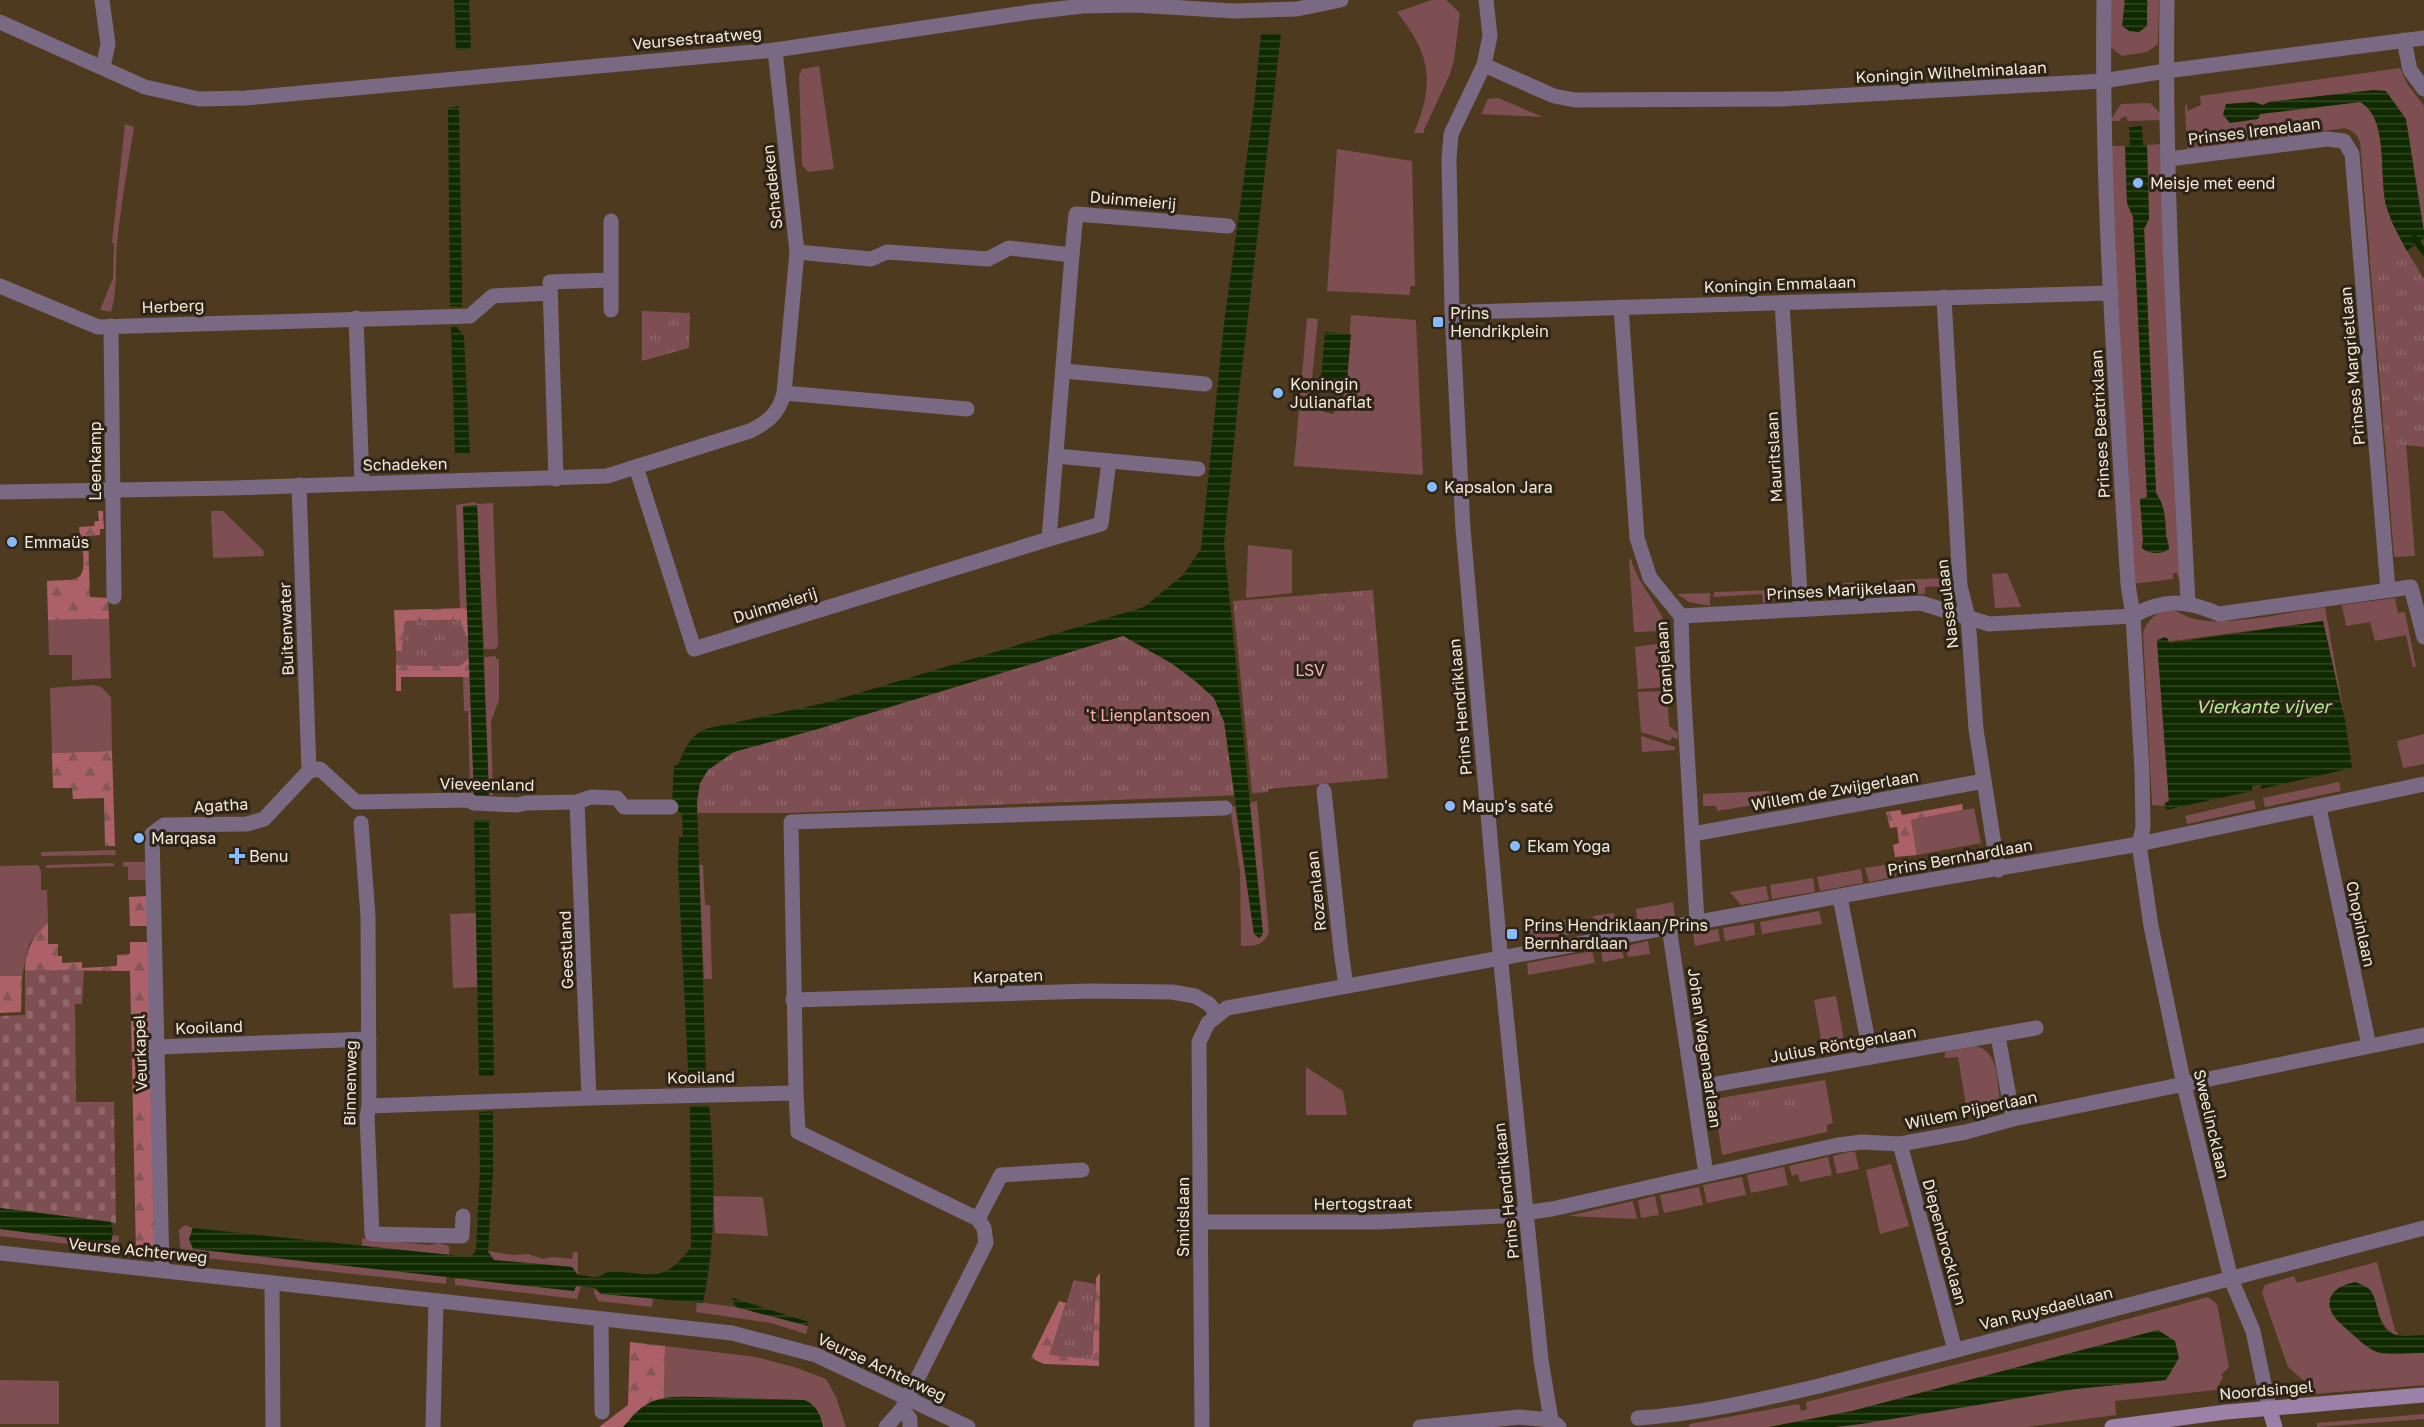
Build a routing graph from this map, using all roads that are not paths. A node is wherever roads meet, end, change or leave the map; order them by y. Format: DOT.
graph roads {
  1 [pos="102,0"];
  2 [pos="1341,0"];
  3 [pos="1486,0"];
  4 [pos="2104,0"];
  5 [pos="2167,0"];
  6 [pos="1030,6"];
  7 [pos="0,22"];
  8 [pos="2424,38"];
  9 [pos="2404,40"];
  10 [pos="775,50"];
  11 [pos="1484,65"];
  12 [pos="103,68"];
  13 [pos="2166,71"];
  14 [pos="2103,81"];
  15 [pos="2424,89"];
  16 [pos="2344,141"];
  17 [pos="2169,159"];
  18 [pos="611,221"];
  19 [pos="1228,226"];
  20 [pos="797,252"];
  21 [pos="1072,255"];
  22 [pos="611,280"];
  23 [pos="0,286"];
  24 [pos="550,293"];
  25 [pos="2111,293"];
  26 [pos="1944,297"];
  27 [pos="1782,303"];
  28 [pos="1621,307"];
  29 [pos="611,310"];
  30 [pos="1452,311"];
  31 [pos="356,318"];
  32 [pos="111,326"];
  33 [pos="1064,371"];
  34 [pos="1205,384"];
  35 [pos="783,393"];
  36 [pos="967,410"];
  37 [pos="1056,456"];
  38 [pos="1109,461"];
  39 [pos="636,466"];
  40 [pos="1198,470"];
  41 [pos="556,478"];
  42 [pos="362,483"];
  43 [pos="299,485"];
  44 [pos="113,491"];
  45 [pos="0,492"];
  46 [pos="1049,539"];
  47 [pos="2388,590"];
  48 [pos="114,597"];
  49 [pos="2420,600"];
  50 [pos="2188,603"];
  51 [pos="1801,609"];
  52 [pos="1682,616"];
  53 [pos="2133,616"];
  54 [pos="1968,617"];
  55 [pos="2424,637"];
  56 [pos="309,771"];
  57 [pos="1984,781"];
  58 [pos="2424,784"];
  59 [pos="1324,791"];
  60 [pos="577,802"];
  61 [pos="671,807"];
  62 [pos="1225,808"];
  63 [pos="2319,808"];
  64 [pos="361,823"];
  65 [pos="152,834"];
  66 [pos="1692,834"];
  67 [pos="2139,844"];
  68 [pos="1998,870"];
  69 [pos="1840,897"];
  70 [pos="1697,921"];
  71 [pos="1669,927"];
  72 [pos="1500,957"];
  73 [pos="1346,986"];
  74 [pos="793,1000"];
  75 [pos="1217,1014"];
  76 [pos="2036,1028"];
  77 [pos="2424,1035"];
  78 [pos="1998,1036"];
  79 [pos="369,1039"];
  80 [pos="2369,1046"];
  81 [pos="158,1047"];
  82 [pos="1871,1057"];
  83 [pos="2184,1085"];
  84 [pos="1694,1088"];
  85 [pos="796,1093"];
  86 [pos="589,1098"];
  87 [pos="369,1106"];
  88 [pos="2013,1119"];
  89 [pos="1900,1144"];
  90 [pos="1082,1170"];
  91 [pos="1706,1174"];
  92 [pos="1526,1213"];
  93 [pos="463,1216"];
  94 [pos="978,1219"];
  95 [pos="1201,1222"];
  96 [pos="2424,1228"];
  97 [pos="0,1253"];
  98 [pos="162,1270"];
  99 [pos="2231,1279"];
  100 [pos="272,1283"];
  101 [pos="436,1301"];
  102 [pos="601,1320"];
  103 [pos="1955,1350"];
  104 [pos="2424,1395"];
  105 [pos="905,1403"];
  106 [pos="2269,1408"];
  107 [pos="602,1412"];
  108 [pos="1638,1418"];
  109 [pos="1676,1421"];
  110 [pos="1551,1424"];
  111 [pos="273,1427"];
  112 [pos="433,1427"];
  113 [pos="886,1427"];
  114 [pos="910,1427"];
  115 [pos="968,1427"];
  116 [pos="1202,1427"];
  117 [pos="1420,1427"];
  118 [pos="2112,1427"];
  119 [pos="2274,1427"];
  1 -- 12 [label="street"];
  2 -- 6 [label="street, Veursestraatweg"];
  3 -- 11 [label="street, Prins Hendriklaan"];
  4 -- 14 [label="street, Prinses Beatrixlaan"];
  5 -- 13 [label="street"];
  6 -- 10 [label="street, Veursestraatweg"];
  7 -- 12 [label="street, Veursestraatweg"];
  8 -- 9 [label="street, Koningin Wilhelminalaan"];
  9 -- 13 [label="street, Koningin Wilhelminalaan"];
  9 -- 15 [label="street"];
  10 -- 12 [label="street, Veursestraatweg"];
  10 -- 20 [label="street, Schadeken"];
  11 -- 14 [label="street, Koningin Wilhelminalaan"];
  11 -- 30 [label="street, Prins Hendriklaan"];
  13 -- 14 [label="street, Koningin Wilhelminalaan"];
  13 -- 17 [label="street"];
  14 -- 25 [label="street, Prinses Beatrixlaan"];
  16 -- 17 [label="street, Prinses Irenelaan"];
  16 -- 47 [label="street, Prinses Margrietlaan"];
  17 -- 50 [label="street"];
  18 -- 22 [label="street"];
  19 -- 21 [label="street, Duinmeierij"];
  20 -- 21 [label="street"];
  20 -- 35 [label="street, Schadeken"];
  21 -- 33 [label="street, Duinmeierij"];
  22 -- 24 [label="street, Herberg"];
  22 -- 29 [label="street"];
  23 -- 32 [label="street, Herberg"];
  24 -- 31 [label="street, Herberg"];
  24 -- 41 [label="street"];
  25 -- 26 [label="street, Koningin Emmalaan"];
  25 -- 53 [label="street, Prinses Beatrixlaan"];
  26 -- 27 [label="street, Koningin Emmalaan"];
  26 -- 54 [label="street, Nassaulaan"];
  27 -- 28 [label="street, Koningin Emmalaan"];
  27 -- 51 [label="street, Mauritslaan"];
  28 -- 30 [label="street, Koningin Emmalaan"];
  28 -- 52 [label="street, Oranjelaan"];
  30 -- 72 [label="street, Prins Hendriklaan"];
  31 -- 32 [label="street, Herberg"];
  31 -- 42 [label="street"];
  32 -- 44 [label="street, Leenkamp"];
  33 -- 34 [label="street"];
  33 -- 37 [label="street, Duinmeierij"];
  35 -- 36 [label="street"];
  35 -- 39 [label="street, Schadeken"];
  37 -- 38 [label="street"];
  37 -- 46 [label="street, Duinmeierij"];
  38 -- 40 [label="street"];
  38 -- 46 [label="street, Duinmeierij"];
  39 -- 41 [label="street, Schadeken"];
  39 -- 46 [label="street, Duinmeierij"];
  41 -- 42 [label="street, Schadeken"];
  42 -- 43 [label="street, Schadeken"];
  43 -- 44 [label="street, Schadeken"];
  43 -- 56 [label="street, Buitenwater"];
  44 -- 45 [label="street, Schadeken"];
  44 -- 48 [label="street, Leenkamp"];
  47 -- 49 [label="street, Prinses Marijkelaan"];
  47 -- 50 [label="street, Prinses Marijkelaan"];
  49 -- 55 [label="street"];
  50 -- 53 [label="street, Prinses Marijkelaan"];
  51 -- 52 [label="street, Prinses Marijkelaan"];
  51 -- 54 [label="street, Prinses Marijkelaan"];
  52 -- 66 [label="street, Oranjelaan"];
  53 -- 54 [label="street, Prinses Marijkelaan"];
  53 -- 67 [label="street, Prinses Beatrixlaan"];
  54 -- 57 [label="street, Nassaulaan"];
  56 -- 60 [label="street, Vieveenland"];
  56 -- 65 [label="street, Agatha"];
  57 -- 66 [label="street, Willem de Zwijgerlaan"];
  57 -- 68 [label="street, Nassaulaan"];
  58 -- 63 [label="street, Prins Bernhardlaan"];
  59 -- 73 [label="street, Rozenlaan"];
  60 -- 61 [label="street, Vieveenland"];
  60 -- 86 [label="street, Geestland"];
  62 -- 74 [label="street"];
  63 -- 67 [label="street, Prins Bernhardlaan"];
  63 -- 80 [label="street, Chopinlaan"];
  64 -- 79 [label="street, Binnenweg"];
  65 -- 81 [label="street, Veurkapel"];
  66 -- 70 [label="street, Oranjelaan"];
  67 -- 68 [label="street, Prins Bernhardlaan"];
  67 -- 83 [label="street, Sweelincklaan"];
  68 -- 69 [label="street, Prins Bernhardlaan"];
  69 -- 70 [label="street, Prins Bernhardlaan"];
  69 -- 82 [label="street"];
  70 -- 71 [label="street, Prins Bernhardlaan"];
  71 -- 72 [label="street, Prins Bernhardlaan"];
  71 -- 84 [label="street, Johan Wagenaarlaan"];
  72 -- 73 [label="street"];
  72 -- 92 [label="street, Prins Hendriklaan"];
  73 -- 75 [label="street"];
  74 -- 75 [label="street, Karpaten"];
  74 -- 85 [label="street"];
  75 -- 95 [label="street, Smidslaan"];
  76 -- 78 [label="street, Julius Röntgenlaan"];
  77 -- 80 [label="street, Willem Pijperlaan"];
  78 -- 82 [label="street, Julius Röntgenlaan"];
  78 -- 88 [label="street"];
  79 -- 81 [label="street, Kooiland"];
  79 -- 87 [label="street, Binnenweg"];
  80 -- 83 [label="street, Willem Pijperlaan"];
  81 -- 98 [label="street, Veurkapel"];
  82 -- 84 [label="street, Julius Röntgenlaan"];
  83 -- 88 [label="street, Willem Pijperlaan"];
  83 -- 99 [label="street, Sweelincklaan"];
  84 -- 91 [label="street, Johan Wagenaarlaan"];
  85 -- 86 [label="street, Kooiland"];
  85 -- 94 [label="street"];
  86 -- 87 [label="street, Kooiland"];
  87 -- 93 [label="street, Binnenweg"];
  88 -- 89 [label="street, Willem Pijperlaan"];
  89 -- 91 [label="street, Willem Pijperlaan"];
  89 -- 103 [label="street, Diepenbrocklaan"];
  90 -- 94 [label="street"];
  91 -- 92 [label="street, Willem Pijperlaan"];
  92 -- 95 [label="street, Hertogstraat"];
  92 -- 110 [label="street, Prins Hendriklaan"];
  94 -- 105 [label="street"];
  95 -- 116 [label="street, Smidslaan"];
  96 -- 99 [label="street, Van Ruysdaellaan"];
  97 -- 98 [label="street, Veurse Achterweg"];
  98 -- 100 [label="street, Veurse Achterweg"];
  99 -- 103 [label="street, Van Ruysdaellaan"];
  99 -- 106 [label="street, Sweelincklaan"];
  100 -- 101 [label="street, Veurse Achterweg"];
  100 -- 111 [label="street"];
  101 -- 102 [label="street, Veurse Achterweg"];
  101 -- 112 [label="street"];
  102 -- 105 [label="street, Veurse Achterweg"];
  102 -- 107 [label="street"];
  103 -- 109 [label="street, Van Ruysdaellaan"];
  104 -- 106 [label="main road, Noordsingel"];
  105 -- 113 [label="street"];
  105 -- 114 [label="street"];
  105 -- 115 [label="street, Veurse Achterweg"];
  106 -- 118 [label="main road, Noordsingel"];
  106 -- 119 [label="main road"];
  108 -- 109 [label="street, Van Ruysdaellaan"];
  110 -- 117 [label="street"];
}
